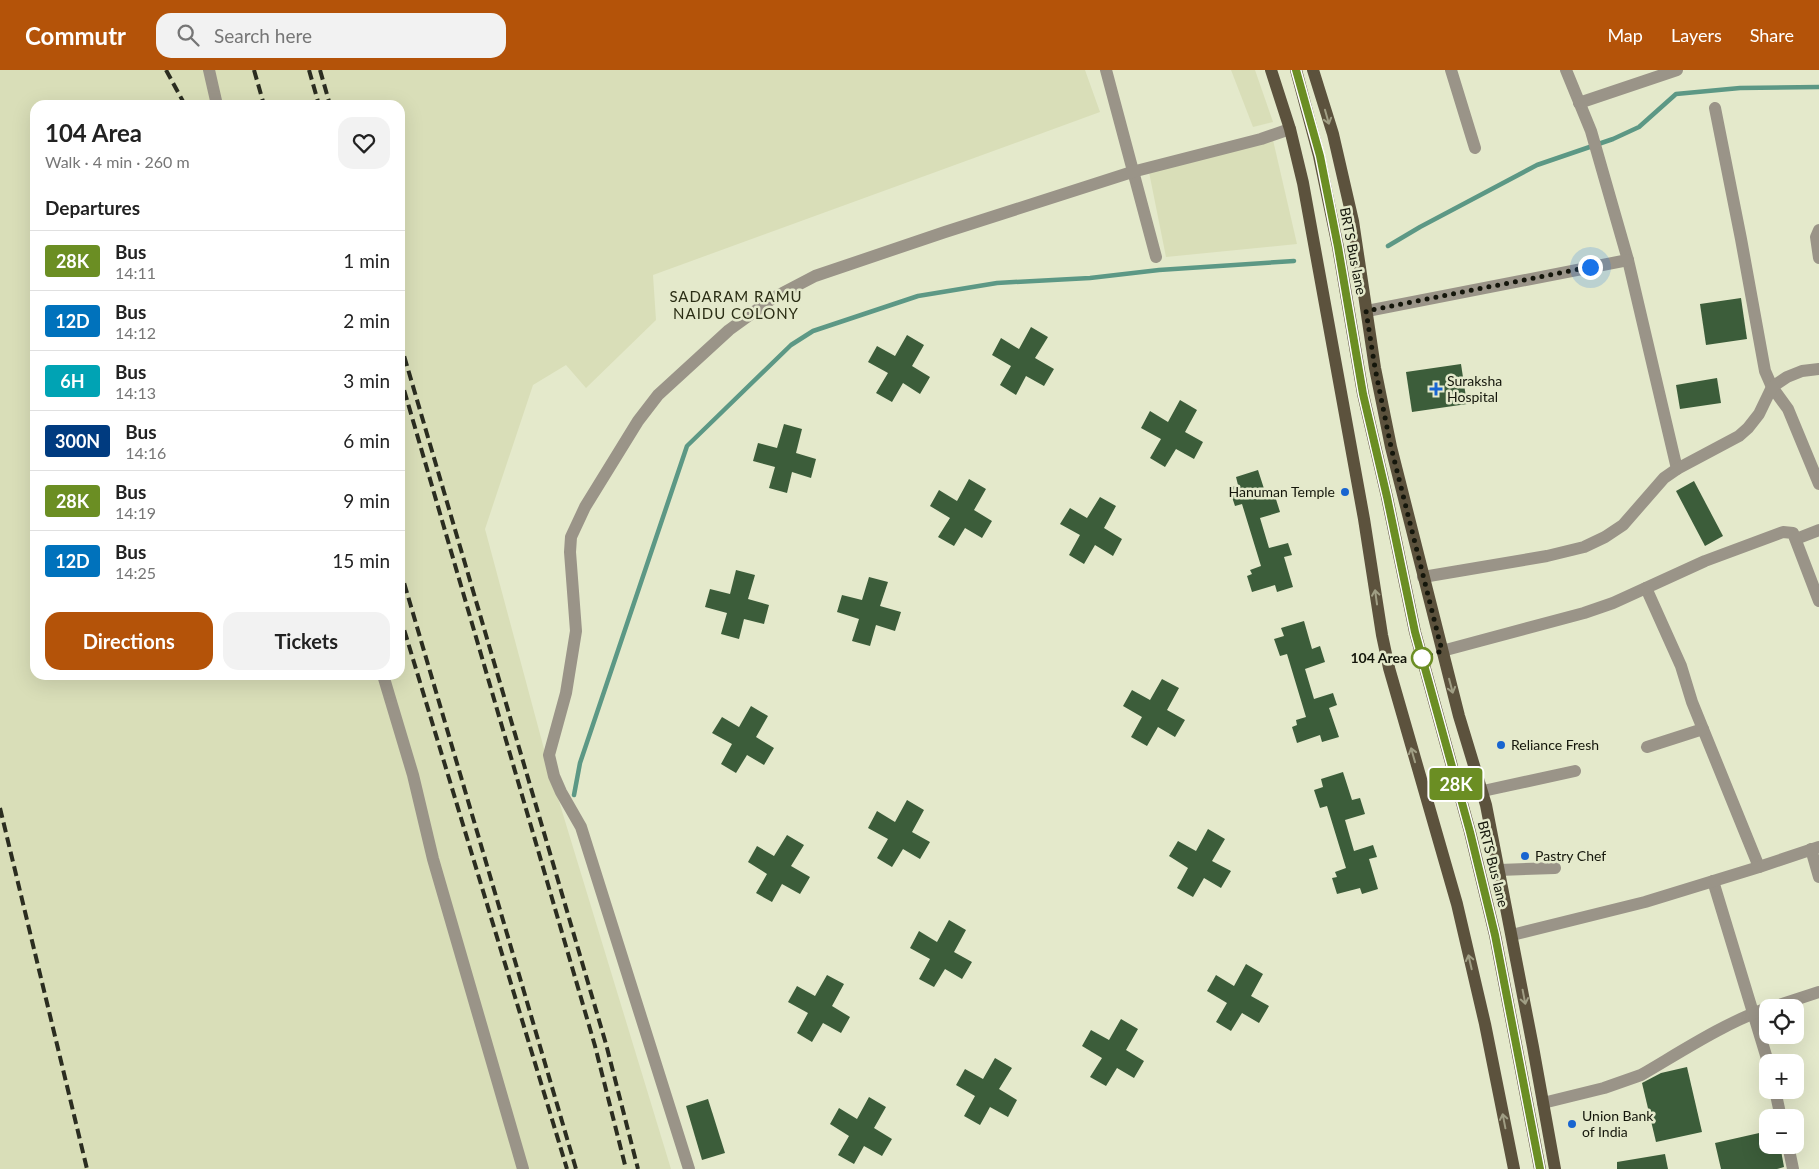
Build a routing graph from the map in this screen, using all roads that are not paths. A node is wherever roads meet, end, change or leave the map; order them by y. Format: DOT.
graph roads {
  1 [pos="209,70"];
  2 [pos="1106,70"];
  3 [pos="1271,70"];
  4 [pos="1296,70"];
  5 [pos="1314,70"];
  6 [pos="1450,70"];
  7 [pos="1566,70"];
  8 [pos="1677,70"];
  9 [pos="216,100"];
  10 [pos="1579,103"];
  11 [pos="1715,108"];
  12 [pos="1290,129"];
  13 [pos="1475,148"];
  14 [pos="1132,172"];
  15 [pos="1819,230"];
  16 [pos="1156,257"];
  17 [pos="1819,258"];
  18 [pos="1628,260"];
  19 [pos="1366,311"];
  20 [pos="1819,370"];
  21 [pos="1772,387"];
  22 [pos="1677,469"];
  23 [pos="1819,484"];
  24 [pos="1819,530"];
  25 [pos="1796,539"];
  26 [pos="1423,577"];
  27 [pos="1646,588"];
  28 [pos="1819,601"];
  29 [pos="1442,651"];
  30 [pos="384,680"];
  31 [pos="1703,729"];
  32 [pos="1647,747"];
  33 [pos="1575,770"];
  34 [pos="1483,791"];
  35 [pos="1815,848"];
  36 [pos="1759,867"];
  37 [pos="1555,868"];
  38 [pos="1499,870"];
  39 [pos="1819,878"];
  40 [pos="1713,881"];
  41 [pos="1512,936"];
  42 [pos="1819,992"];
  43 [pos="1797,999"];
  44 [pos="1759,1011"];
  45 [pos="1754,1013"];
  46 [pos="1766,1054"];
  47 [pos="1543,1103"];
  48 [pos="1790,1154"];
  49 [pos="523,1169"];
  50 [pos="689,1169"];
  51 [pos="1514,1169"];
  52 [pos="1540,1169"];
  53 [pos="1555,1169"];
  54 [pos="1794,1169"];
  1 -- 9 [label="street"];
  2 -- 14 [label="street"];
  3 -- 12 [label="main road"];
  4 -- 52 [label="main road, BRTS Bus lane"];
  5 -- 19 [label="main road, one-way"];
  6 -- 13 [label="street"];
  7 -- 10 [label="street"];
  8 -- 10 [label="street"];
  10 -- 18 [label="street"];
  11 -- 21 [label="street"];
  12 -- 14 [label="street"];
  51 -- 12 [label="main road, one-way"];
  14 -- 16 [label="street"];
  14 -- 50 [label="street"];
  15 -- 17 [label="street"];
  18 -- 19 [label="street"];
  18 -- 22 [label="street"];
  19 -- 26 [label="main road"];
  20 -- 21 [label="street"];
  21 -- 22 [label="street"];
  21 -- 23 [label="street"];
  22 -- 26 [label="street"];
  24 -- 25 [label="street"];
  25 -- 27 [label="street"];
  25 -- 28 [label="street"];
  26 -- 29 [label="main road"];
  27 -- 29 [label="street"];
  27 -- 31 [label="street"];
  29 -- 34 [label="main road, one-way"];
  30 -- 49 [label="street"];
  31 -- 32 [label="street"];
  31 -- 36 [label="street"];
  33 -- 34 [label="street"];
  34 -- 38 [label="main road"];
  35 -- 36 [label="street"];
  35 -- 39 [label="street"];
  36 -- 40 [label="street"];
  37 -- 38 [label="street"];
  38 -- 41 [label="main road"];
  40 -- 41 [label="street"];
  40 -- 45 [label="street"];
  41 -- 47 [label="main road, one-way"];
  42 -- 43 [label="street"];
  44 -- 45 [label="street"];
  45 -- 46 [label="street"];
  45 -- 47 [label="street"];
  47 -- 53 [label="main road"];
  48 -- 54 [label="street"];
}
